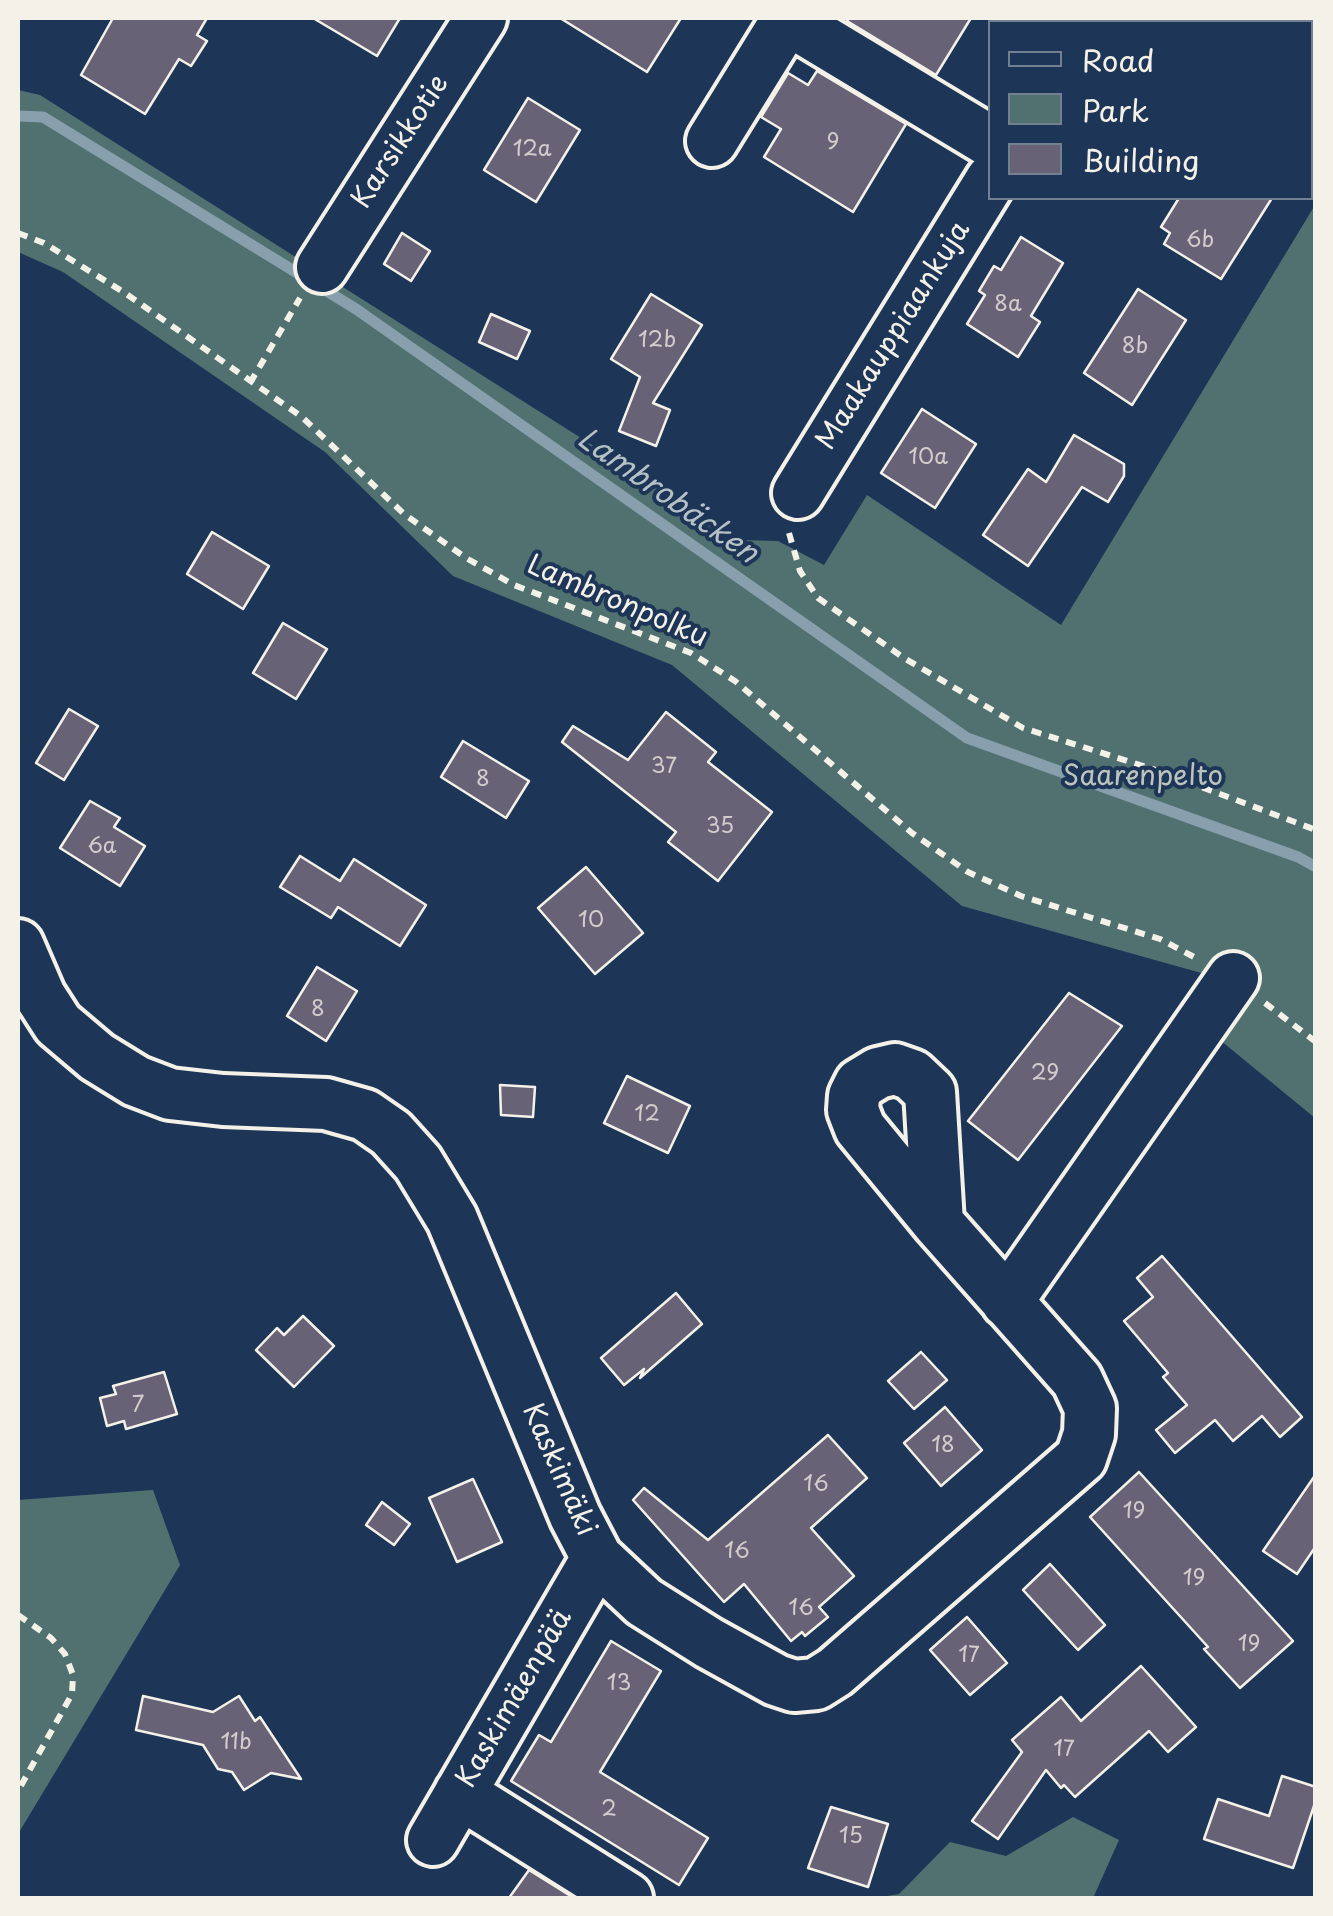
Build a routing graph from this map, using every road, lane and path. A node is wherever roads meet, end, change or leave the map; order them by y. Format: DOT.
graph roads {
  1 [pos="481,18"];
  2 [pos="787,18"];
  3 [pos="712,141"];
  4 [pos="988,141"];
  5 [pos="988,183"];
  6 [pos="18,233"];
  7 [pos="309,284"];
  8 [pos="250,383"];
  9 [pos="798,493"];
  10 [pos="1316,830"];
  11 [pos="18,945"];
  12 [pos="1233,978"];
  13 [pos="1316,1042"];
  14 [pos="938,1223"];
  15 [pos="1008,1302"];
  16 [pos="597,1558"];
  17 [pos="18,1615"];
  18 [pos="18,1791"];
  19 [pos="460,1794"];
  20 [pos="433,1840"];
  21 [pos="627,1898"];
  1 -- 7 [label="street, Karsikkotie"];
  2 -- 3 [label="street"];
  2 -- 4 [label="street"];
  5 -- 9 [label="street, Maakauppiaankuja"];
  6 -- 8 [label="path, Lambronpolku"];
  7 -- 8 [label="path"];
  8 -- 12 [label="path, Lambronpolku"];
  9 -- 10 [label="path"];
  11 -- 16 [label="street, Kaskimäki"];
  12 -- 13 [label="path, Lambronpolku"];
  12 -- 15 [label="street"];
  14 -- 15 [label="street, Kaskimäki"];
  15 -- 16 [label="street, Kaskimäki"];
  16 -- 19 [label="street, Kaskimäenpää"];
  17 -- 18 [label="path"];
  19 -- 20 [label="street, Kaskimäenpää"];
  19 -- 21 [label="street"];
}
